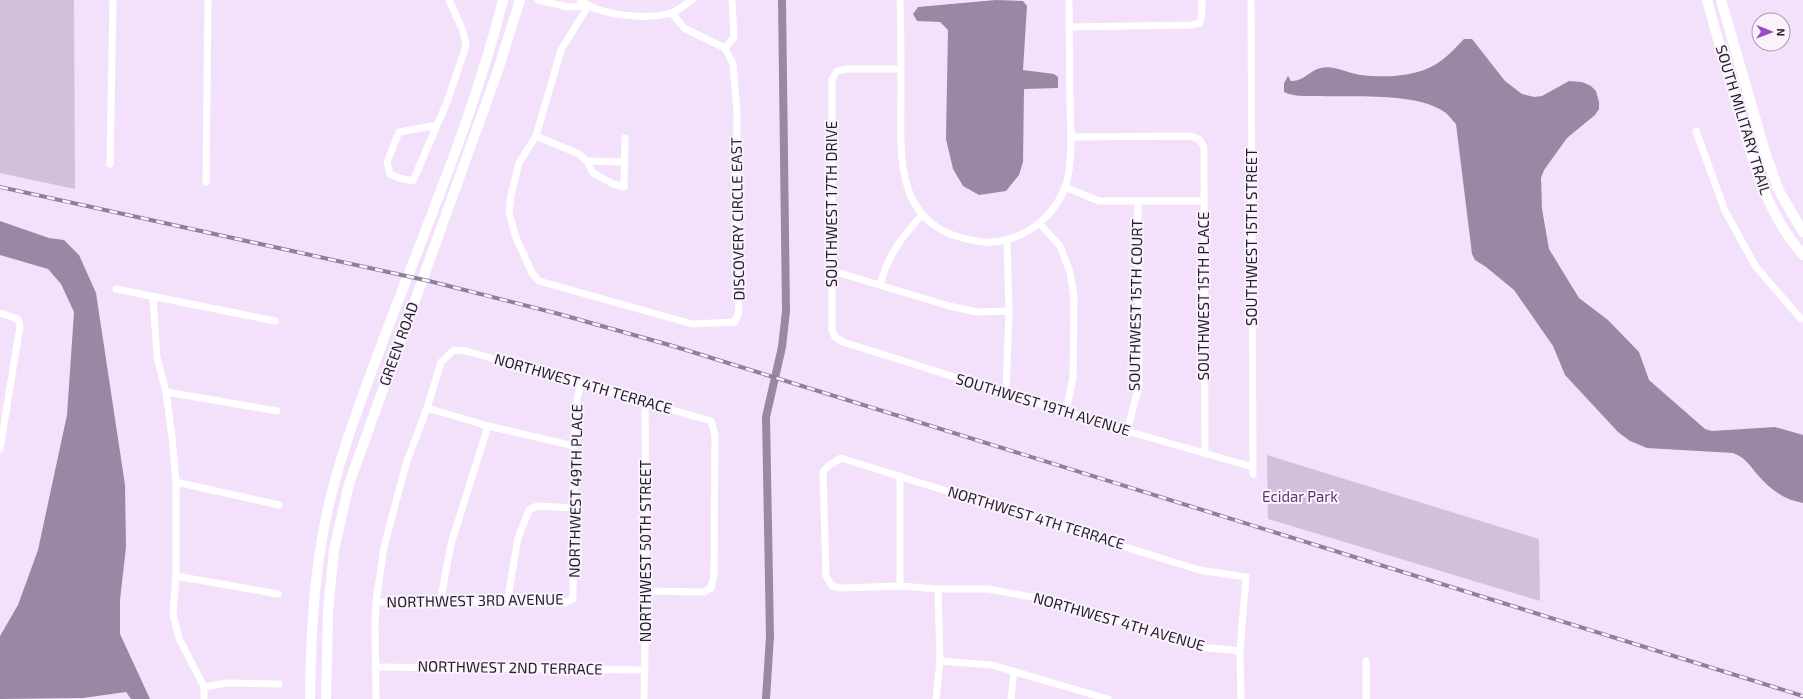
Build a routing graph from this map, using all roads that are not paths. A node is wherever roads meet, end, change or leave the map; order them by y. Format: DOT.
graph roads {
  1 [pos="113,0"];
  2 [pos="208,0"];
  3 [pos="449,0"];
  4 [pos="503,0"];
  5 [pos="520,0"];
  6 [pos="538,0"];
  7 [pos="580,0"];
  8 [pos="692,0"];
  9 [pos="732,0"];
  10 [pos="900,0"];
  11 [pos="1069,0"];
  12 [pos="1202,0"];
  13 [pos="1251,0"];
  14 [pos="1707,0"];
  15 [pos="1721,0"];
  16 [pos="587,3"];
  17 [pos="672,13"];
  18 [pos="1069,27"];
  19 [pos="725,48"];
  20 [pos="901,70"];
  21 [pos="437,125"];
  22 [pos="1696,131"];
  23 [pos="536,136"];
  24 [pos="1071,137"];
  25 [pos="625,138"];
  26 [pos="587,161"];
  27 [pos="625,162"];
  28 [pos="110,164"];
  29 [pos="206,182"];
  30 [pos="1065,187"];
  31 [pos="1203,201"];
  32 [pos="1138,202"];
  33 [pos="922,215"];
  34 [pos="1040,224"];
  35 [pos="1803,232"];
  36 [pos="1007,240"];
  37 [pos="1803,255"];
  38 [pos="833,271"];
  39 [pos="880,284"];
  40 [pos="116,289"];
  41 [pos="153,297"];
  42 [pos="1009,312"];
  43 [pos="0,313"];
  44 [pos="1802,319"];
  45 [pos="275,321"];
  46 [pos="835,337"];
  47 [pos="581,383"];
  48 [pos="166,392"];
  49 [pos="1006,394"];
  50 [pos="646,403"];
  51 [pos="427,408"];
  52 [pos="277,410"];
  53 [pos="1066,411"];
  54 [pos="488,426"];
  55 [pos="1127,431"];
  56 [pos="574,446"];
  57 [pos="0,449"];
  58 [pos="1205,454"];
  59 [pos="1253,471"];
  60 [pos="900,476"];
  61 [pos="176,482"];
  62 [pos="279,505"];
  63 [pos="574,508"];
  64 [pos="176,576"];
  65 [pos="832,586"];
  66 [pos="900,586"];
  67 [pos="938,589"];
  68 [pos="646,591"];
  69 [pos="278,594"];
  70 [pos="574,599"];
  71 [pos="376,602"];
  72 [pos="440,603"];
  73 [pos="507,603"];
  74 [pos="1240,651"];
  75 [pos="940,661"];
  76 [pos="1366,661"];
  77 [pos="375,667"];
  78 [pos="645,670"];
  79 [pos="1014,672"];
  80 [pos="279,684"];
  81 [pos="204,687"];
  82 [pos="1091,696"];
  83 [pos="204,699"];
  84 [pos="310,699"];
  85 [pos="326,699"];
  86 [pos="376,699"];
  87 [pos="644,699"];
  88 [pos="936,699"];
  89 [pos="1011,699"];
  90 [pos="1108,699"];
  91 [pos="1240,699"];
  92 [pos="1366,699"];
  1 -- 28 [label="street"];
  2 -- 29 [label="street"];
  3 -- 21 [label="street"];
  4 -- 84 [label="main road, GREEN ROAD"];
  5 -- 85 [label="main road, GREEN ROAD"];
  6 -- 16 [label="street"];
  7 -- 16 [label="street"];
  8 -- 17 [label="street"];
  9 -- 19 [label="street"];
  10 -- 20 [label="street"];
  11 -- 18 [label="street"];
  12 -- 18 [label="street"];
  13 -- 59 [label="street, SOUTHWEST 15TH STREET"];
  14 -- 37 [label="main road, SOUTH MILITARY TRAIL"];
  15 -- 35 [label="main road, SOUTH MILITARY TRAIL"];
  16 -- 17 [label="street"];
  16 -- 23 [label="street, DISCOVERY CIRCLE EAST"];
  17 -- 19 [label="street"];
  18 -- 24 [label="street"];
  19 -- 23 [label="street, DISCOVERY CIRCLE EAST"];
  20 -- 33 [label="street"];
  20 -- 38 [label="street, SOUTHWEST 17TH DRIVE"];
  21 -- 21 [label="street"];
  22 -- 44 [label="street"];
  23 -- 26 [label="street"];
  24 -- 30 [label="street"];
  24 -- 31 [label="street, SOUTHWEST 15TH PLACE"];
  25 -- 27 [label="street"];
  26 -- 27 [label="street"];
  26 -- 27 [label="street"];
  30 -- 32 [label="street"];
  30 -- 34 [label="street"];
  31 -- 32 [label="street"];
  31 -- 58 [label="street, SOUTHWEST 15TH PLACE"];
  32 -- 55 [label="street, SOUTHWEST 15TH COURT"];
  33 -- 36 [label="street"];
  33 -- 39 [label="street"];
  34 -- 36 [label="street"];
  34 -- 53 [label="street"];
  36 -- 42 [label="street"];
  38 -- 39 [label="street"];
  38 -- 46 [label="street, SOUTHWEST 17TH DRIVE"];
  39 -- 42 [label="street"];
  40 -- 41 [label="street"];
  41 -- 45 [label="street"];
  41 -- 48 [label="street"];
  42 -- 49 [label="street"];
  43 -- 57 [label="street"];
  46 -- 49 [label="street, SOUTHWEST 19TH AVENUE"];
  47 -- 50 [label="street, NORTHWEST 4TH TERRACE"];
  47 -- 51 [label="street, NORTHWEST 4TH TERRACE"];
  47 -- 56 [label="street, NORTHWEST 49TH PLACE"];
  48 -- 52 [label="street"];
  48 -- 61 [label="street"];
  49 -- 53 [label="street, SOUTHWEST 19TH AVENUE"];
  50 -- 68 [label="street, NORTHWEST 50TH STREET"];
  50 -- 68 [label="street, NORTHWEST 4TH TERRACE"];
  51 -- 54 [label="street"];
  51 -- 71 [label="street"];
  53 -- 55 [label="street, SOUTHWEST 19TH AVENUE"];
  54 -- 56 [label="street"];
  54 -- 72 [label="street"];
  55 -- 58 [label="street, SOUTHWEST 19TH AVENUE"];
  56 -- 63 [label="street, NORTHWEST 49TH PLACE"];
  58 -- 59 [label="street, SOUTHWEST 19TH AVENUE"];
  60 -- 65 [label="street, NORTHWEST 4TH TERRACE"];
  60 -- 66 [label="street"];
  60 -- 74 [label="street, NORTHWEST 4TH TERRACE"];
  61 -- 62 [label="street"];
  61 -- 64 [label="street"];
  63 -- 70 [label="street, NORTHWEST 49TH PLACE"];
  63 -- 73 [label="street"];
  64 -- 69 [label="street"];
  64 -- 81 [label="street"];
  65 -- 66 [label="street, NORTHWEST 4TH AVENUE"];
  66 -- 67 [label="street, NORTHWEST 4TH AVENUE"];
  67 -- 74 [label="street, NORTHWEST 4TH AVENUE"];
  67 -- 75 [label="street"];
  68 -- 78 [label="street, NORTHWEST 50TH STREET"];
  70 -- 73 [label="street, NORTHWEST 3RD AVENUE"];
  71 -- 72 [label="street, NORTHWEST 3RD AVENUE"];
  71 -- 77 [label="street"];
  72 -- 73 [label="street, NORTHWEST 3RD AVENUE"];
  74 -- 91 [label="street"];
  75 -- 79 [label="street"];
  75 -- 88 [label="street"];
  76 -- 92 [label="street"];
  77 -- 78 [label="street, NORTHWEST 2ND TERRACE"];
  77 -- 86 [label="street"];
  78 -- 87 [label="street, NORTHWEST 50TH STREET"];
  79 -- 82 [label="street"];
  79 -- 89 [label="street"];
  80 -- 81 [label="street"];
  81 -- 83 [label="street"];
  82 -- 90 [label="street"];
}
